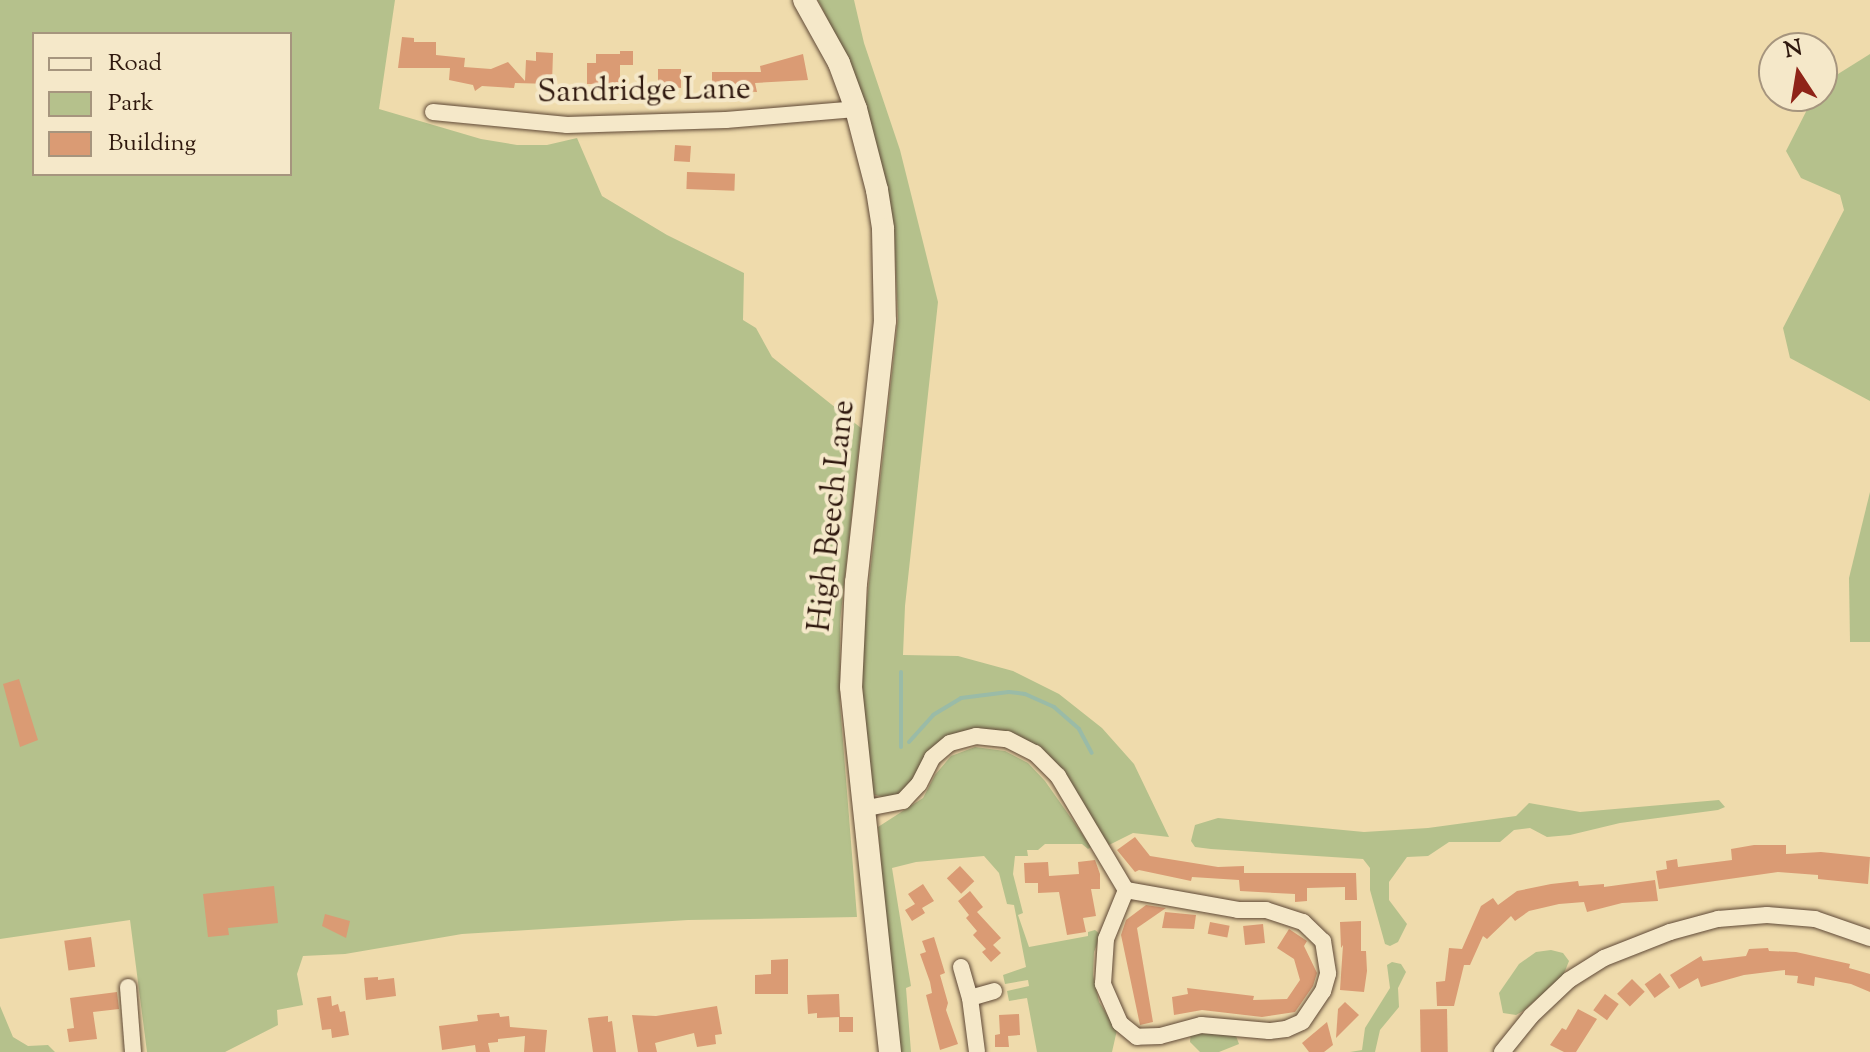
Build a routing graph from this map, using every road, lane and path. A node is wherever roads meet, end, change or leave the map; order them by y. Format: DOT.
graph roads {
  1 [pos="804,0"];
  2 [pos="856,109"];
  3 [pos="433,112"];
  4 [pos="862,809"];
  5 [pos="1126,890"];
  6 [pos="1870,938"];
  7 [pos="961,967"];
  8 [pos="128,987"];
  9 [pos="994,991"];
  10 [pos="970,998"];
  11 [pos="133,1052"];
  12 [pos="890,1052"];
  13 [pos="977,1052"];
  14 [pos="1502,1052"];
  1 -- 2 [label="street, High Beech Lane"];
  2 -- 3 [label="street, Sandridge Lane"];
  2 -- 4 [label="street, High Beech Lane"];
  4 -- 5 [label="street"];
  4 -- 12 [label="street, High Beech Lane"];
  5 -- 5 [label="street"];
  6 -- 14 [label="street"];
  7 -- 10 [label="street"];
  8 -- 11 [label="street"];
  9 -- 10 [label="street"];
  10 -- 13 [label="street"];
}
